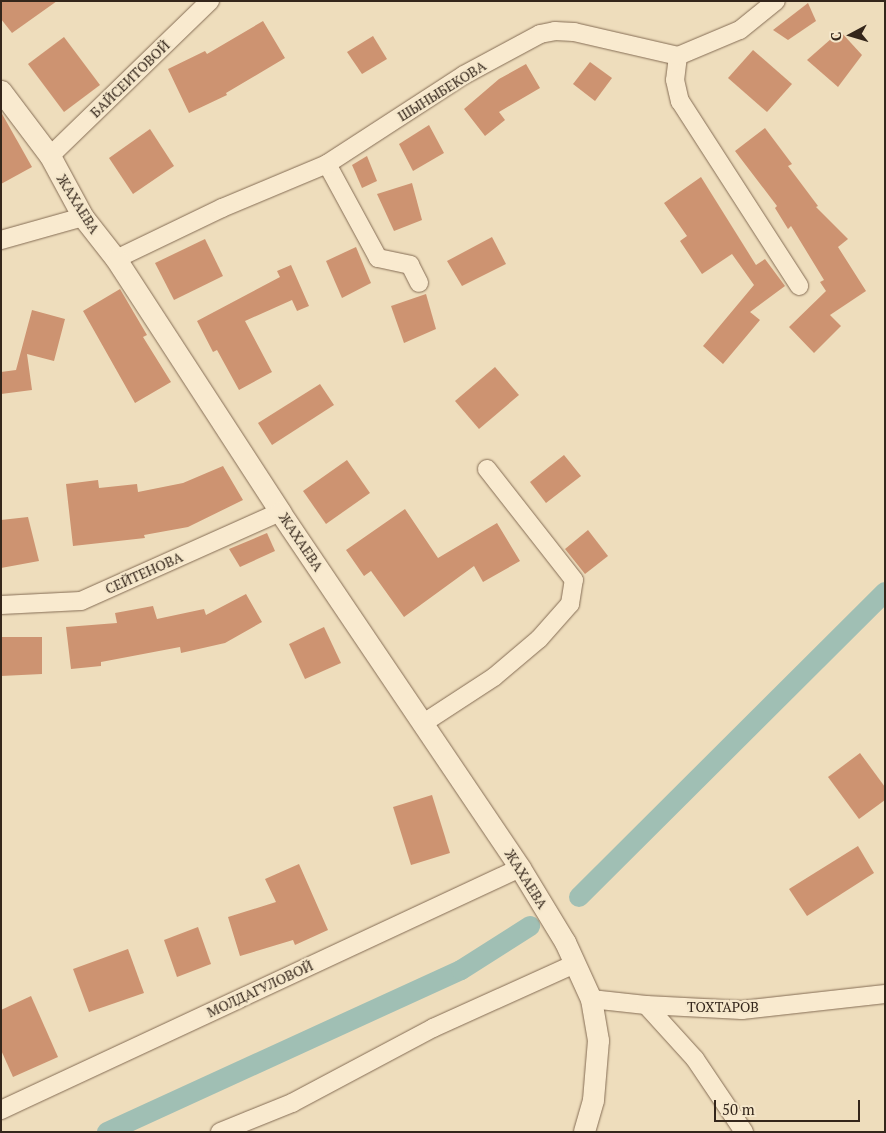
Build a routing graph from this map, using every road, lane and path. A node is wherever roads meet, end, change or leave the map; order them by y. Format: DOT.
graph roads {
  1 [pos="210,1"];
  2 [pos="776,1"];
  3 [pos="678,56"];
  4 [pos="1,91"];
  5 [pos="50,156"];
  6 [pos="327,164"];
  7 [pos="83,217"];
  8 [pos="1,240"];
  9 [pos="116,259"];
  10 [pos="419,283"];
  11 [pos="799,286"];
  12 [pos="487,469"];
  13 [pos="280,512"];
  14 [pos="1,605"];
  15 [pos="422,724"];
  16 [pos="522,872"];
  17 [pos="575,964"];
  18 [pos="885,994"];
  19 [pos="591,999"];
  20 [pos="646,1005"];
  21 [pos="1,1110"];
  22 [pos="220,1132"];
  23 [pos="584,1132"];
  24 [pos="744,1132"];
  1 -- 5 [label="street, БАЙСЕИТОВОЙ"];
  2 -- 3 [label="street"];
  3 -- 6 [label="street, ШЫНЫБЕКОВА"];
  3 -- 11 [label="street"];
  4 -- 5 [label="street, ЖАХАЕВА"];
  5 -- 7 [label="street, ЖАХАЕВА"];
  6 -- 9 [label="street, ШЫНЫБЕКОВА"];
  6 -- 10 [label="street"];
  7 -- 8 [label="street"];
  7 -- 9 [label="street, ЖАХАЕВА"];
  9 -- 13 [label="street, ЖАХАЕВА"];
  12 -- 15 [label="street"];
  13 -- 14 [label="street, СЕЙТЕНОВА"];
  13 -- 15 [label="street, ЖАХАЕВА"];
  15 -- 16 [label="street, ЖАХАЕВА"];
  16 -- 17 [label="street, ЖАХАЕВА"];
  16 -- 21 [label="street, МОЛДАГУЛОВОЙ"];
  17 -- 19 [label="street, ЖАХАЕВА"];
  17 -- 22 [label="street"];
  18 -- 20 [label="street, ТОХТАРОВ"];
  19 -- 20 [label="street, ТОХТАРОВ"];
  19 -- 23 [label="street, ЖАХАЕВА"];
  20 -- 24 [label="street"];
}
